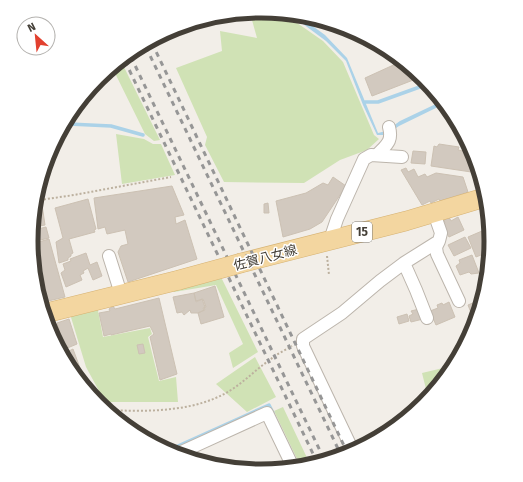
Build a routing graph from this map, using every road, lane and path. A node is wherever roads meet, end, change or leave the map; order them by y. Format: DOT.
graph roads {
  1 [pos="389,127"];
  2 [pos="377,155"];
  3 [pos="402,157"];
  4 [pos="171,177"];
  5 [pos="480,199"];
  6 [pos="42,200"];
  7 [pos="434,213"];
  8 [pos="330,240"];
  9 [pos="439,241"];
  10 [pos="109,256"];
  11 [pos="404,263"];
  12 [pos="120,294"];
  13 [pos="459,301"];
  14 [pos="50,312"];
  15 [pos="427,318"];
  16 [pos="303,339"];
  17 [pos="116,410"];
  18 [pos="350,445"];
  19 [pos="185,450"];
  20 [pos="291,462"];
  1 -- 2 [label="street"];
  2 -- 3 [label="street"];
  2 -- 8 [label="street"];
  4 -- 6 [label="path"];
  5 -- 7 [label="main road, 佐賀八女線 / 15"];
  7 -- 8 [label="main road, 佐賀八女線 / 15"];
  7 -- 9 [label="street"];
  8 -- 12 [label="main road, 佐賀八女線 / 15, bridge"];
  9 -- 11 [label="street"];
  9 -- 13 [label="street"];
  10 -- 12 [label="street"];
  11 -- 15 [label="street"];
  11 -- 16 [label="street"];
  12 -- 14 [label="main road, 佐賀八女線 / 15"];
  16 -- 17 [label="path"];
  16 -- 18 [label="street"];
  19 -- 20 [label="street"];
}
